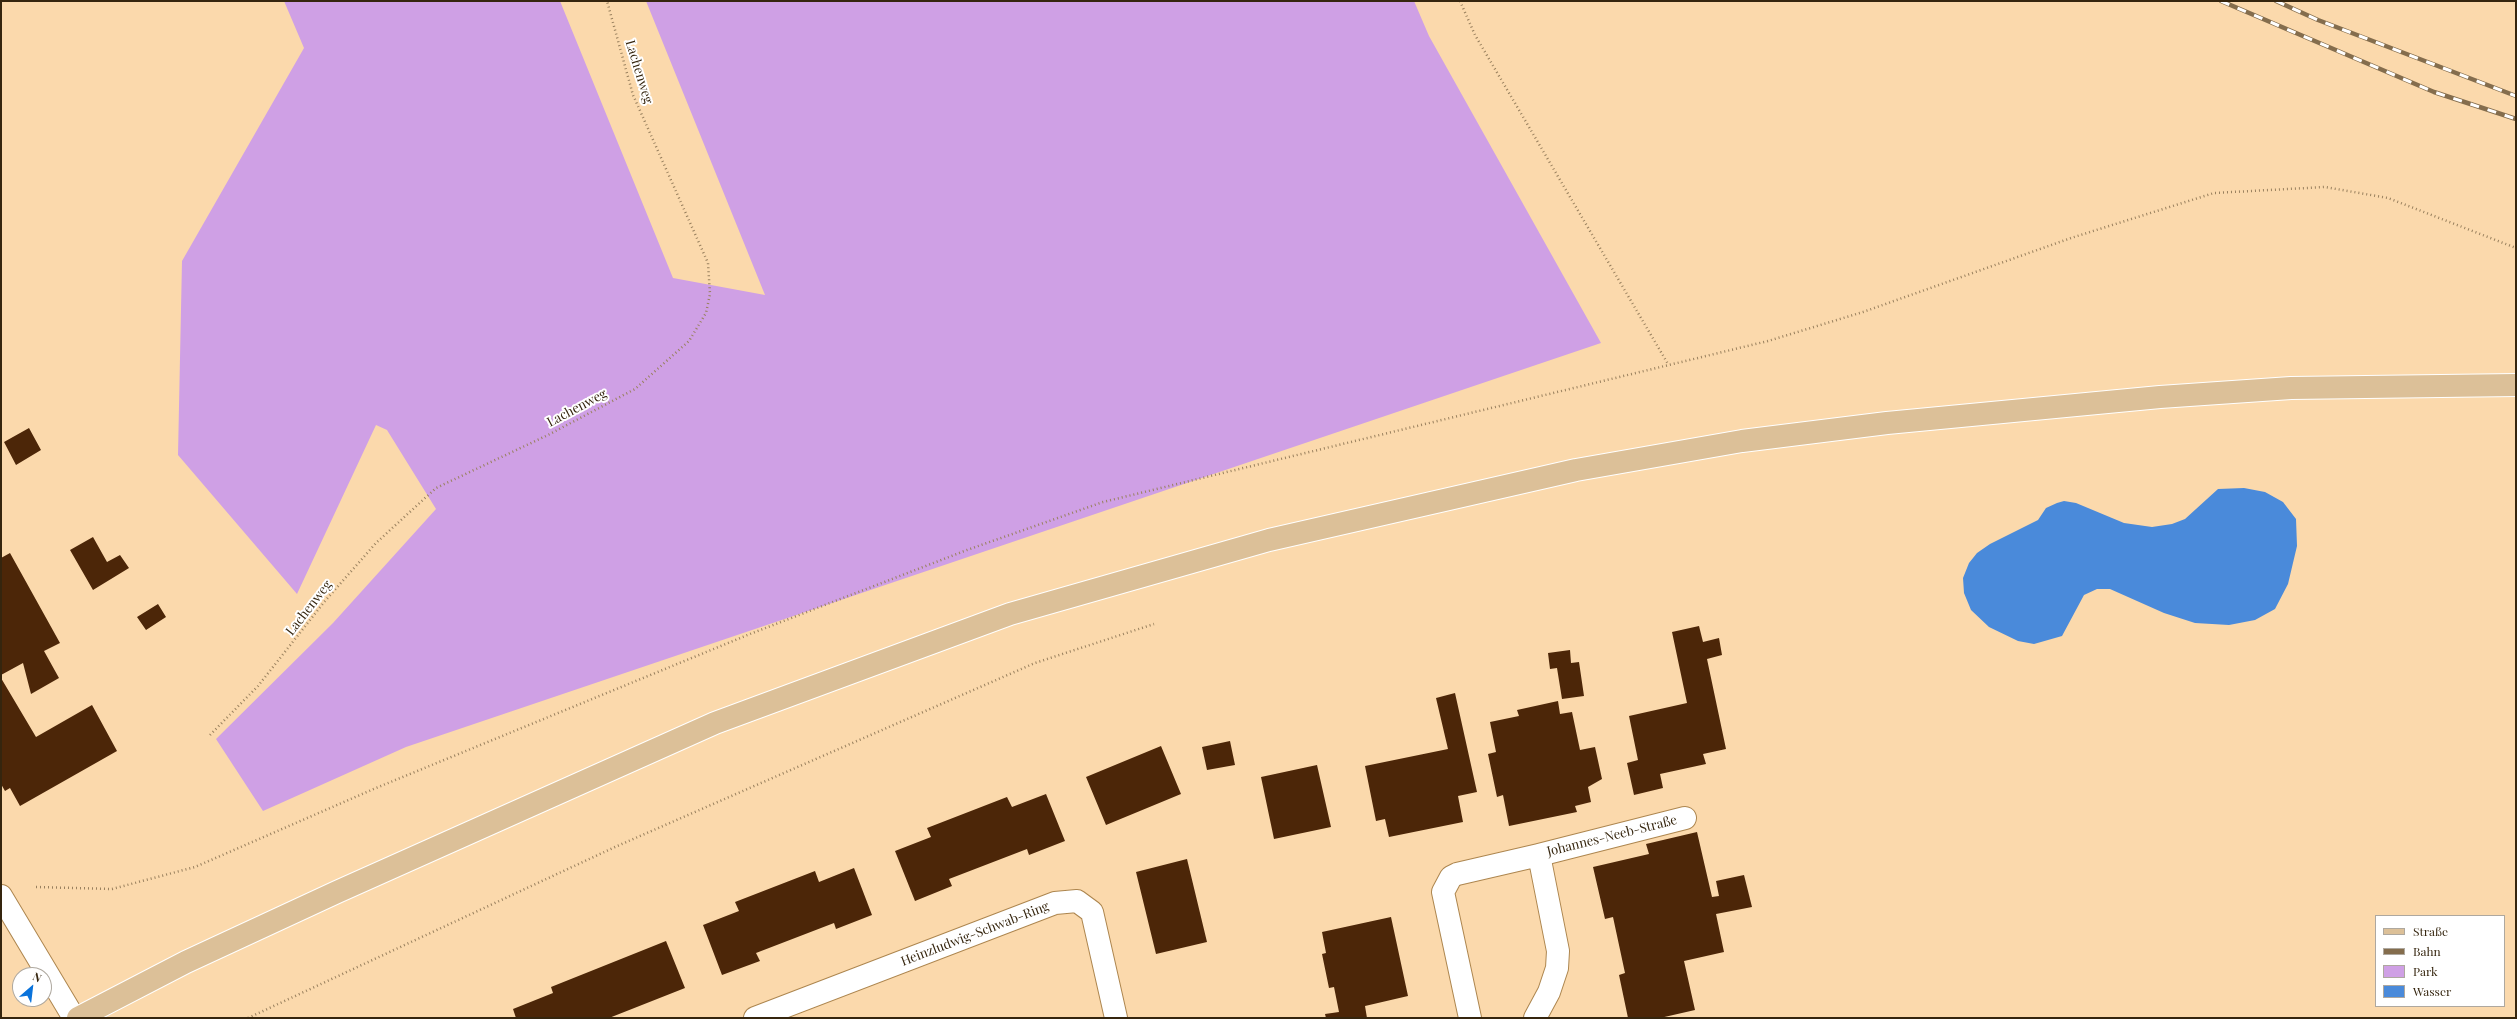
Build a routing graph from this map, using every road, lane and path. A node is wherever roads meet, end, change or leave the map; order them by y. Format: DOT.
graph roads {
  1 [pos="607,1"];
  2 [pos="1460,1"];
  3 [pos="2516,248"];
  4 [pos="1668,364"];
  5 [pos="2516,385"];
  6 [pos="1154,624"];
  7 [pos="210,734"];
  8 [pos="1686,818"];
  9 [pos="1538,855"];
  10 [pos="33,887"];
  11 [pos="1,896"];
  12 [pos="74,1018"];
  13 [pos="78,1018"];
  14 [pos="248,1018"];
  15 [pos="755,1018"];
  16 [pos="1116,1018"];
  17 [pos="1470,1018"];
  18 [pos="1535,1018"];
  1 -- 7 [label="path, Lachenweg"];
  2 -- 4 [label="path"];
  3 -- 4 [label="path"];
  4 -- 10 [label="path"];
  5 -- 13 [label="main road"];
  6 -- 14 [label="path"];
  8 -- 9 [label="street, Johannes-Neeb-Straße"];
  9 -- 17 [label="street, Johannes-Neeb-Straße"];
  9 -- 18 [label="street, Johannes-Neeb-Straße"];
  11 -- 12 [label="street"];
  15 -- 16 [label="street, Heinzludwig-Schwab-Ring"];
}
